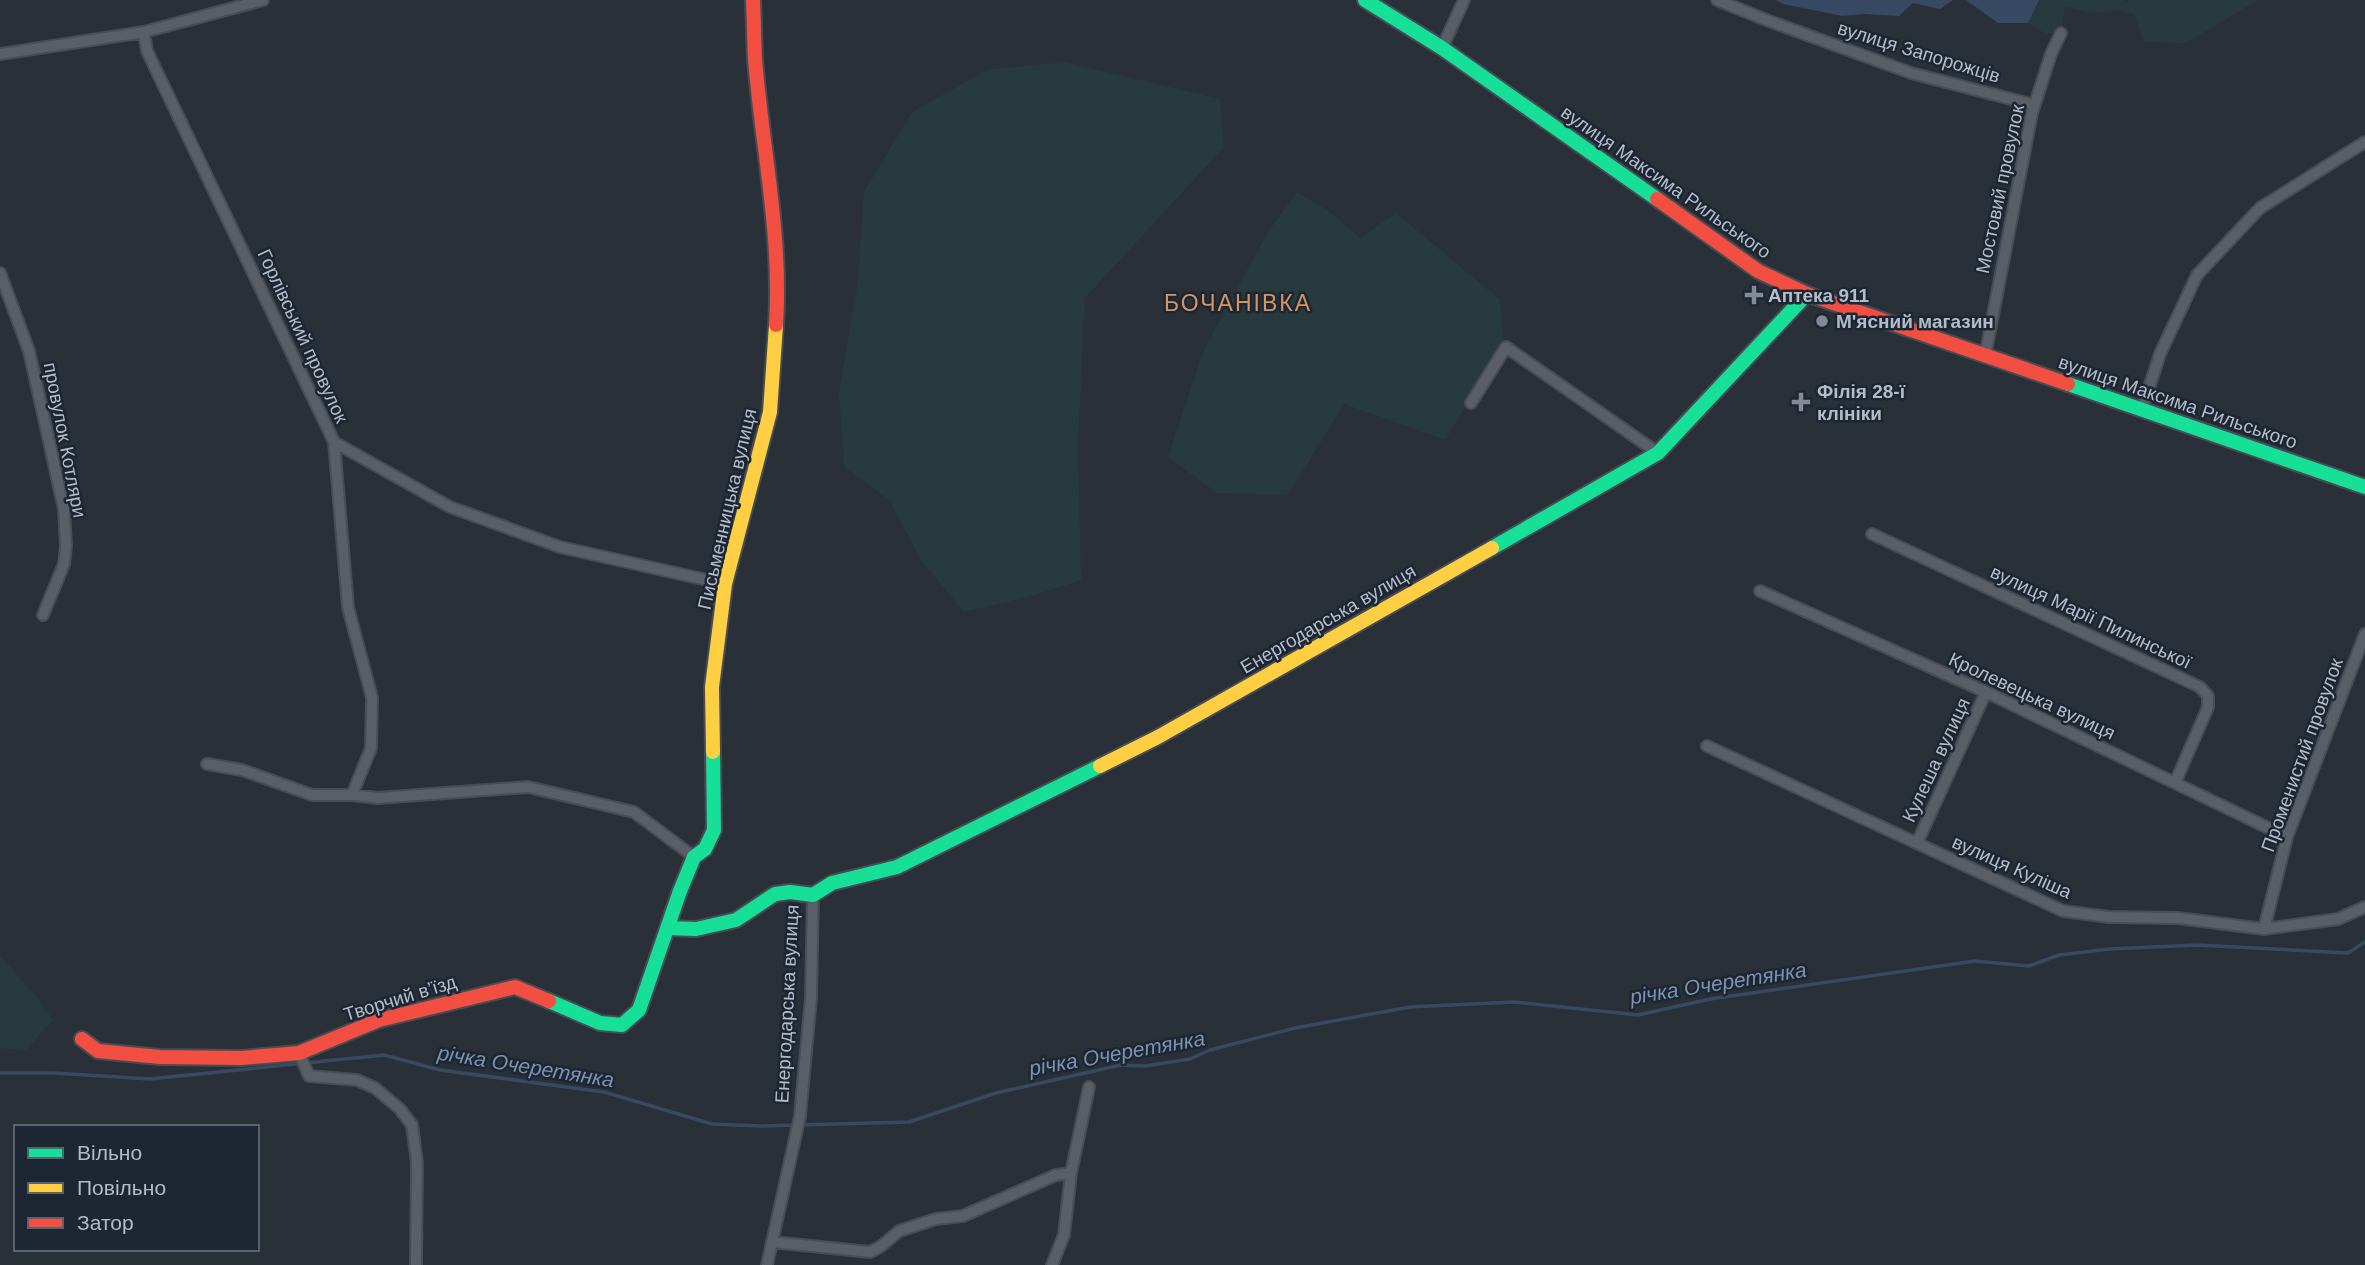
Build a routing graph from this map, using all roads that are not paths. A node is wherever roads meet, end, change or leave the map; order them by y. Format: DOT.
graph roads {
  1 [pos="263,0"];
  2 [pos="753,0"];
  3 [pos="1365,0"];
  4 [pos="1464,0"];
  5 [pos="1717,0"];
  6 [pos="145,32"];
  7 [pos="2061,33"];
  8 [pos="1441,48"];
  9 [pos="0,54"];
  10 [pos="2034,105"];
  11 [pos="2365,142"];
  12 [pos="0,273"];
  13 [pos="1807,294"];
  14 [pos="1985,356"];
  15 [pos="1471,403"];
  16 [pos="2142,410"];
  17 [pos="334,442"];
  18 [pos="1658,453"];
  19 [pos="2365,486"];
  20 [pos="1872,534"];
  21 [pos="725,584"];
  22 [pos="1760,591"];
  23 [pos="43,615"];
  24 [pos="2365,634"];
  25 [pos="1986,692"];
  26 [pos="1707,746"];
  27 [pos="207,764"];
  28 [pos="2175,783"];
  29 [pos="352,794"];
  30 [pos="2287,837"];
  31 [pos="1917,843"];
  32 [pos="694,857"];
  33 [pos="813,895"];
  34 [pos="2365,907"];
  35 [pos="667,928"];
  36 [pos="2264,929"];
  37 [pos="639,1010"];
  38 [pos="82,1039"];
  39 [pos="299,1053"];
  40 [pos="1089,1087"];
  41 [pos="1072,1173"];
  42 [pos="772,1242"];
  43 [pos="416,1265"];
  44 [pos="767,1265"];
  45 [pos="1052,1265"];
  1 -- 6 [label="street"];
  2 -- 21 [label="street, Письменницька вулиця"];
  3 -- 8 [label="street, вулиця Максима Рильського"];
  4 -- 8 [label="street"];
  5 -- 10 [label="street, вулиця Запорожців"];
  6 -- 9 [label="street"];
  6 -- 17 [label="street, Горлівський провулок"];
  7 -- 10 [label="street, Мостовий провулок"];
  8 -- 13 [label="street, вулиця Максима Рильського"];
  10 -- 14 [label="street, Мостовий провулок"];
  11 -- 16 [label="street"];
  12 -- 23 [label="street, провулок Котляри"];
  13 -- 14 [label="street, вулиця Максима Рильського"];
  13 -- 18 [label="street, Енергодарська вулиця"];
  14 -- 16 [label="street, вулиця Максима Рильського"];
  15 -- 18 [label="street"];
  16 -- 19 [label="street, вулиця Максима Рильського"];
  17 -- 21 [label="street"];
  17 -- 29 [label="street, Горлівський провулок"];
  18 -- 33 [label="street, Енергодарська вулиця"];
  20 -- 28 [label="street, вулиця Марії Пилинської"];
  21 -- 32 [label="street, Письменницька вулиця"];
  22 -- 25 [label="street, Кролевецька вулиця"];
  24 -- 30 [label="street, Променистий провулок"];
  25 -- 28 [label="street, Кролевецька вулиця"];
  25 -- 31 [label="street, Кулеша вулиця"];
  26 -- 31 [label="street, вулиця Куліша"];
  27 -- 29 [label="street"];
  28 -- 30 [label="street, Кролевецька вулиця"];
  29 -- 32 [label="street"];
  30 -- 36 [label="street, Променистий провулок"];
  31 -- 36 [label="street, вулиця Куліша"];
  32 -- 35 [label="street, Письменницька вулиця"];
  33 -- 35 [label="street, Енергодарська вулиця"];
  33 -- 42 [label="street, Енергодарська вулиця"];
  34 -- 36 [label="street, вулиця Куліша"];
  35 -- 37 [label="street, Письменницька вулиця"];
  37 -- 39 [label="street, Творчий в’їзд"];
  38 -- 39 [label="street, Творчий в’їзд"];
  39 -- 43 [label="street"];
  40 -- 41 [label="street"];
  41 -- 42 [label="street"];
  41 -- 45 [label="street"];
  42 -- 44 [label="street, Енергодарська вулиця"];
}
